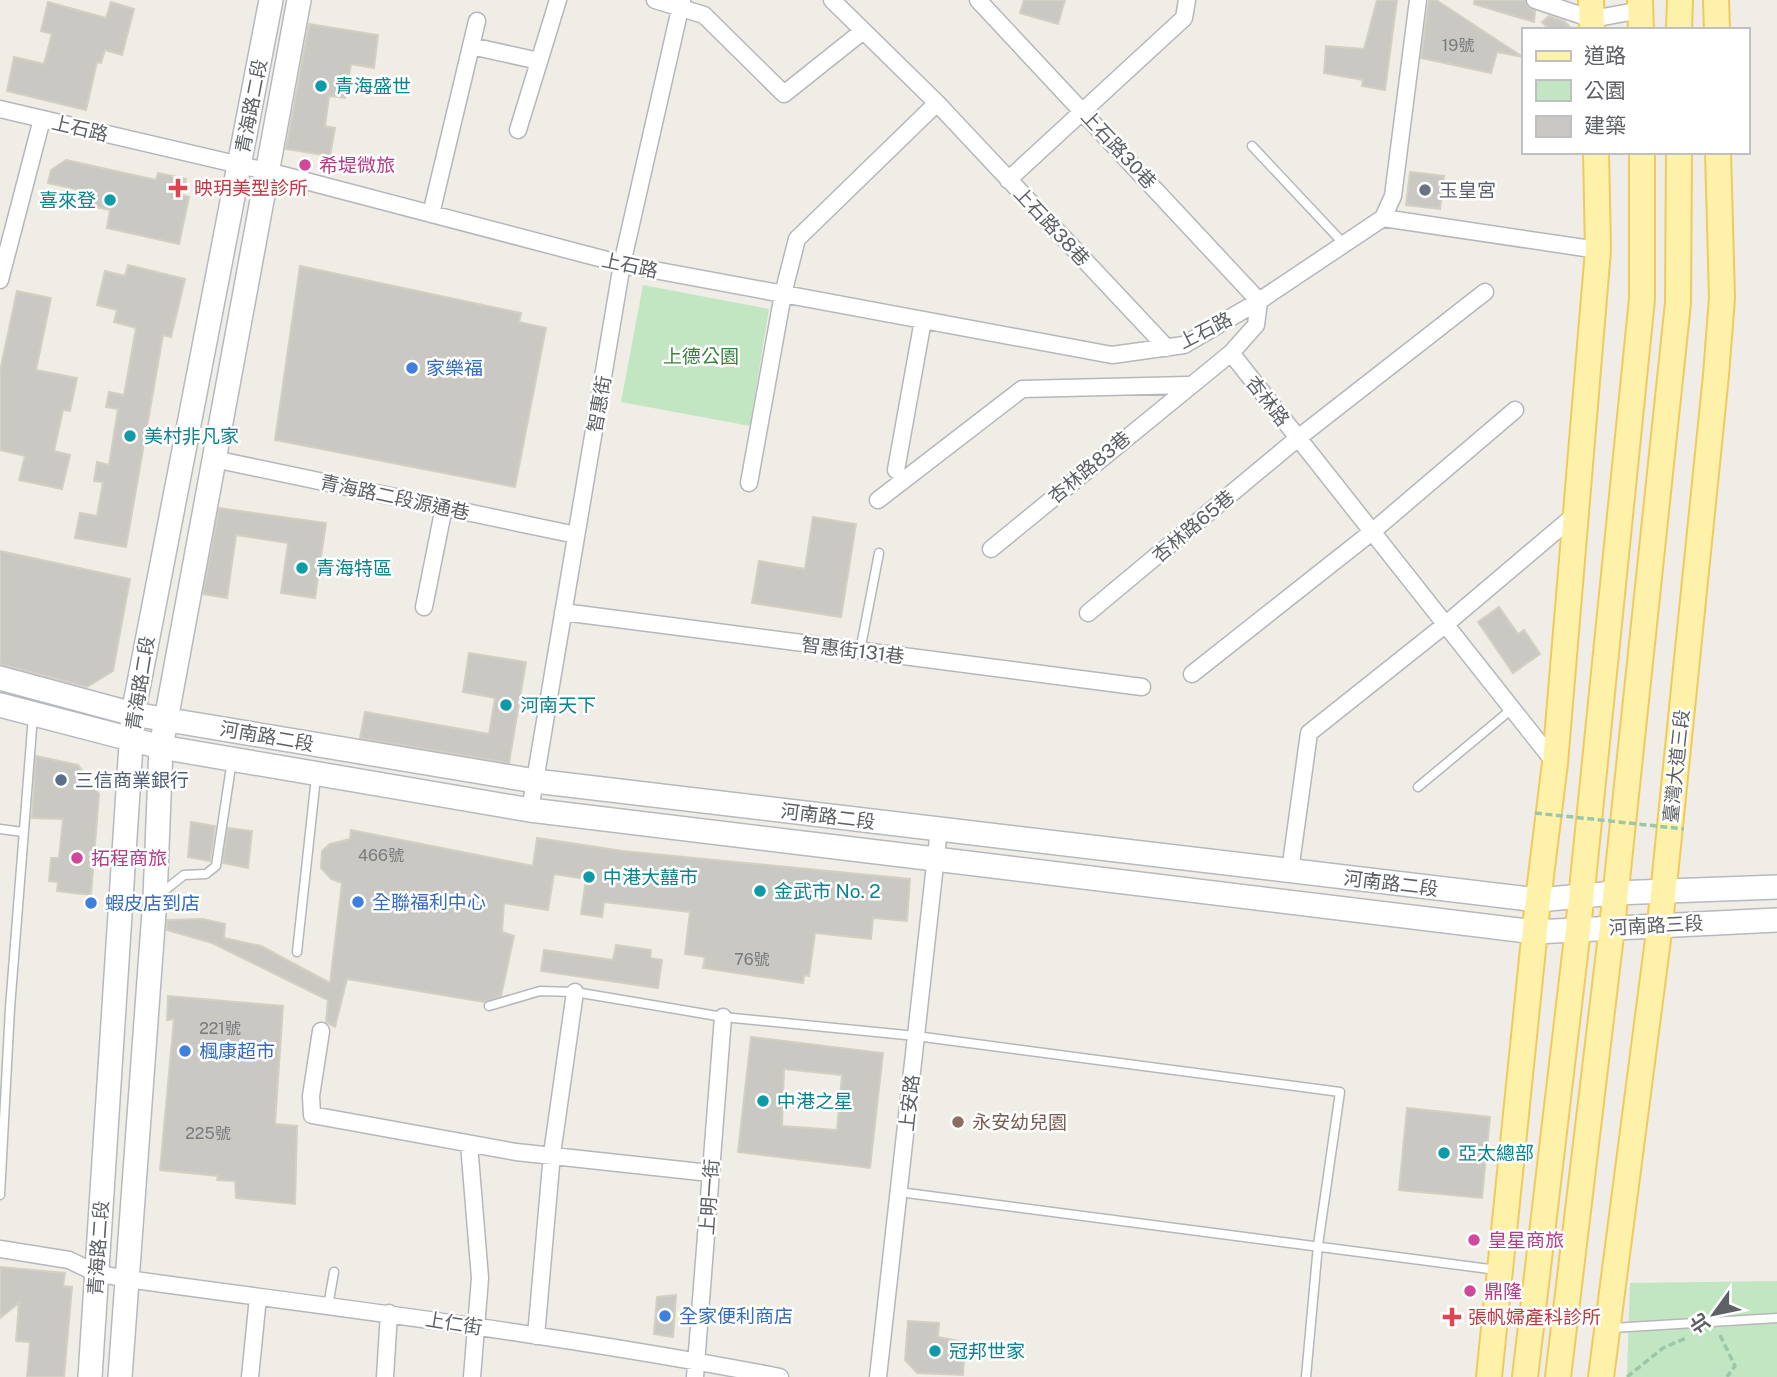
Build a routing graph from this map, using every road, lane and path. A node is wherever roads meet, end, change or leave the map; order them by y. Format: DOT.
graph roads {
  1 [pos="271,0"];
  2 [pos="299,0"];
  3 [pos="558,0"];
  4 [pos="655,0"];
  5 [pos="832,0"];
  6 [pos="978,0"];
  7 [pos="1187,0"];
  8 [pos="1418,0"];
  9 [pos="1535,0"];
  10 [pos="1680,0"];
  11 [pos="1716,0"];
  12 [pos="681,4"];
  13 [pos="1642,10"];
  14 [pos="1592,16"];
  15 [pos="477,21"];
  16 [pos="1679,28"];
  17 [pos="1717,28"];
  18 [pos="863,31"];
  19 [pos="471,46"];
  20 [pos="539,61"];
  21 [pos="937,103"];
  22 [pos="0,109"];
  23 [pos="1084,110"];
  24 [pos="42,119"];
  25 [pos="518,130"];
  26 [pos="1252,146"];
  27 [pos="1596,154"];
  28 [pos="1642,154"];
  29 [pos="1679,154"];
  30 [pos="1718,154"];
  31 [pos="239,164"];
  32 [pos="268,171"];
  33 [pos="1008,180"];
  34 [pos="431,214"];
  35 [pos="1383,218"];
  36 [pos="1345,245"];
  37 [pos="1598,250"];
  38 [pos="622,264"];
  39 [pos="1,273"];
  40 [pos="1485,292"];
  41 [pos="783,294"];
  42 [pos="1259,301"];
  43 [pos="923,320"];
  44 [pos="1167,348"];
  45 [pos="1231,353"];
  46 [pos="1188,385"];
  47 [pos="1515,410"];
  48 [pos="1298,438"];
  49 [pos="214,459"];
  50 [pos="897,470"];
  51 [pos="749,483"];
  52 [pos="878,500"];
  53 [pos="444,507"];
  54 [pos="1576,514"];
  55 [pos="1373,531"];
  56 [pos="576,535"];
  57 [pos="990,549"];
  58 [pos="879,553"];
  59 [pos="424,607"];
  60 [pos="563,612"];
  61 [pos="1088,613"];
  62 [pos="1446,624"];
  63 [pos="860,651"];
  64 [pos="1192,674"];
  65 [pos="0,678"];
  66 [pos="1142,687"];
  67 [pos="0,705"];
  68 [pos="1513,708"];
  69 [pos="133,713"];
  70 [pos="33,714"];
  71 [pos="166,718"];
  72 [pos="131,741"];
  73 [pos="161,747"];
  74 [pos="233,760"];
  75 [pos="1555,763"];
  76 [pos="316,774"];
  77 [pos="535,781"];
  78 [pos="1418,788"];
  79 [pos="530,810"];
  80 [pos="1535,813"];
  81 [pos="939,829"];
  82 [pos="1684,829"];
  83 [pos="0,830"];
  84 [pos="23,832"];
  85 [pos="935,859"];
  86 [pos="1290,871"];
  87 [pos="1777,887"];
  88 [pos="1663,891"];
  89 [pos="1614,893"];
  90 [pos="1582,896"];
  91 [pos="155,898"];
  92 [pos="1538,900"];
  93 [pos="1777,920"];
  94 [pos="1660,925"];
  95 [pos="1612,927"];
  96 [pos="1578,929"];
  97 [pos="1535,932"];
  98 [pos="297,952"];
  99 [pos="575,992"];
  100 [pos="489,1006"];
  101 [pos="723,1017"];
  102 [pos="321,1031"];
  103 [pos="916,1036"];
  104 [pos="469,1144"];
  105 [pos="552,1154"];
  106 [pos="710,1173"];
  107 [pos="899,1192"];
  108 [pos="0,1195"];
  109 [pos="1318,1245"];
  110 [pos="0,1249"];
  111 [pos="1500,1271"];
  112 [pos="334,1272"];
  113 [pos="96,1273"];
  114 [pos="127,1279"];
  115 [pos="258,1297"];
  116 [pos="328,1306"];
  117 [pos="389,1313"];
  118 [pos="1777,1318"];
  119 [pos="476,1327"];
  120 [pos="1608,1328"];
  121 [pos="1718,1331"];
  122 [pos="1694,1334"];
  123 [pos="536,1336"];
  124 [pos="696,1369"];
  125 [pos="90,1377"];
  126 [pos="120,1377"];
  127 [pos="250,1377"];
  128 [pos="385,1377"];
  129 [pos="472,1377"];
  130 [pos="780,1377"];
  131 [pos="878,1377"];
  132 [pos="1306,1377"];
  133 [pos="1489,1377"];
  134 [pos="1525,1377"];
  135 [pos="1558,1377"];
  136 [pos="1601,1377"];
  137 [pos="1627,1377"];
  138 [pos="1727,1377"];
  1 -- 31 [label="street, 青海路二段"];
  2 -- 32 [label="street, 青海路二段"];
  3 -- 20 [label="street"];
  4 -- 12 [label="street"];
  5 -- 18 [label="street, 上石路38巷"];
  6 -- 23 [label="street, 上石路30巷"];
  7 -- 23 [label="street"];
  8 -- 35 [label="street"];
  9 -- 14 [label="street"];
  10 -- 16 [label="main road"];
  11 -- 17 [label="main road"];
  12 -- 18 [label="street"];
  12 -- 38 [label="street, 智惠街"];
  13 -- 14 [label="street"];
  15 -- 19 [label="street"];
  18 -- 21 [label="street, 上石路38巷"];
  19 -- 20 [label="street"];
  19 -- 34 [label="street"];
  20 -- 25 [label="street"];
  21 -- 33 [label="street, 上石路38巷"];
  21 -- 41 [label="street"];
  22 -- 24 [label="street, 上石路"];
  23 -- 33 [label="street"];
  23 -- 42 [label="street, 上石路30巷"];
  24 -- 31 [label="street, 上石路"];
  24 -- 39 [label="street"];
  26 -- 36 [label="lane"];
  27 -- 37 [label="main road"];
  28 -- 90 [label="main road"];
  29 -- 89 [label="main road"];
  30 -- 88 [label="main road, 臺灣大道三段"];
  31 -- 32 [label="street, 上石路"];
  31 -- 69 [label="street, 青海路二段"];
  32 -- 34 [label="street, 上石路"];
  32 -- 49 [label="street, 青海路二段"];
  33 -- 44 [label="street, 上石路38巷"];
  34 -- 38 [label="street, 上石路"];
  35 -- 36 [label="street, 上石路"];
  35 -- 37 [label="street"];
  36 -- 42 [label="street, 上石路"];
  37 -- 54 [label="main road"];
  38 -- 41 [label="street, 上石路"];
  38 -- 56 [label="street, 智惠街"];
  40 -- 48 [label="street, 杏林路65巷"];
  41 -- 43 [label="street, 上石路"];
  41 -- 51 [label="street"];
  42 -- 44 [label="street, 上石路"];
  42 -- 45 [label="street, 上石路"];
  43 -- 44 [label="street, 上石路"];
  43 -- 50 [label="street"];
  45 -- 46 [label="street"];
  45 -- 48 [label="street, 杏林路"];
  46 -- 52 [label="street"];
  46 -- 57 [label="street, 杏林路83巷"];
  47 -- 55 [label="street"];
  48 -- 55 [label="street, 杏林路"];
  48 -- 61 [label="street, 杏林路65巷"];
  49 -- 53 [label="street, 青海路二段源通巷"];
  49 -- 71 [label="street, 青海路二段"];
  53 -- 56 [label="street, 青海路二段源通巷"];
  53 -- 59 [label="street"];
  54 -- 62 [label="street"];
  54 -- 75 [label="main road"];
  55 -- 62 [label="street, 杏林路"];
  55 -- 64 [label="street"];
  56 -- 60 [label="street, 智惠街"];
  58 -- 63 [label="lane"];
  60 -- 63 [label="street, 智惠街131巷"];
  60 -- 77 [label="street, 智惠街"];
  62 -- 68 [label="street, 杏林路"];
  62 -- 86 [label="street"];
  63 -- 66 [label="street, 智惠街131巷"];
  65 -- 69 [label="street, 河南路二段"];
  67 -- 70 [label="street, 河南路二段"];
  68 -- 75 [label="street, 杏林路"];
  68 -- 78 [label="lane"];
  69 -- 71 [label="street, 河南路二段"];
  69 -- 72 [label="street, 青海路二段"];
  70 -- 72 [label="street, 河南路二段"];
  70 -- 84 [label="lane"];
  71 -- 73 [label="street, 青海路二段"];
  71 -- 77 [label="street, 河南路二段"];
  72 -- 73 [label="street, 河南路二段"];
  72 -- 113 [label="street, 青海路二段"];
  73 -- 74 [label="street, 河南路二段"];
  73 -- 91 [label="street, 青海路二段"];
  74 -- 76 [label="street, 河南路二段"];
  74 -- 91 [label="lane"];
  75 -- 92 [label="main road"];
  76 -- 79 [label="street, 河南路二段"];
  76 -- 98 [label="lane"];
  77 -- 79 [label="street, 智惠街"];
  77 -- 81 [label="street, 河南路二段"];
  79 -- 85 [label="street, 河南路二段"];
  80 -- 82 [label="path, bridge"];
  81 -- 85 [label="street, 上安路"];
  81 -- 86 [label="street, 河南路二段"];
  83 -- 84 [label="lane"];
  84 -- 108 [label="lane"];
  85 -- 97 [label="street, 河南路二段"];
  85 -- 103 [label="street, 上安路"];
  86 -- 92 [label="street, 河南路二段"];
  87 -- 88 [label="street, 河南路三段"];
  88 -- 89 [label="street, 河南路二段"];
  88 -- 94 [label="main road, 臺灣大道三段"];
  89 -- 90 [label="street, 河南路二段"];
  89 -- 95 [label="main road"];
  90 -- 92 [label="street, 河南路二段"];
  90 -- 96 [label="main road"];
  91 -- 114 [label="street, 青海路二段"];
  92 -- 97 [label="main road"];
  93 -- 94 [label="street, 河南路三段"];
  94 -- 95 [label="street, 河南路三段"];
  94 -- 120 [label="main road, 臺灣大道三段"];
  95 -- 96 [label="street, 河南路三段"];
  95 -- 135 [label="main road"];
  96 -- 97 [label="street, 河南路三段"];
  96 -- 134 [label="main road"];
  97 -- 111 [label="main road"];
  99 -- 100 [label="lane"];
  99 -- 101 [label="lane"];
  99 -- 105 [label="street"];
  101 -- 103 [label="lane"];
  101 -- 106 [label="street, 上明一街"];
  102 -- 104 [label="street"];
  103 -- 107 [label="street, 上安路"];
  103 -- 109 [label="lane"];
  104 -- 105 [label="street"];
  104 -- 119 [label="street"];
  105 -- 106 [label="street"];
  105 -- 123 [label="street"];
  106 -- 124 [label="street, 上明一街"];
  107 -- 109 [label="lane"];
  107 -- 131 [label="street, 上安路"];
  109 -- 111 [label="lane"];
  109 -- 132 [label="lane"];
  110 -- 113 [label="street, 上仁街"];
  111 -- 133 [label="main road"];
  112 -- 116 [label="lane"];
  113 -- 114 [label="street, 上仁街"];
  113 -- 125 [label="street, 青海路二段"];
  114 -- 115 [label="street, 上仁街"];
  114 -- 126 [label="street, 青海路二段"];
  115 -- 116 [label="street, 上仁街"];
  115 -- 127 [label="street"];
  116 -- 117 [label="street, 上仁街"];
  117 -- 119 [label="street, 上仁街"];
  117 -- 128 [label="street"];
  118 -- 120 [label="lane"];
  119 -- 123 [label="street, 上仁街"];
  119 -- 129 [label="street"];
  120 -- 136 [label="main road, 臺灣大道三段"];
  121 -- 138 [label="path"];
  122 -- 137 [label="path"];
  123 -- 124 [label="street, 上仁街"];
  124 -- 130 [label="street, 上仁街"];
}
